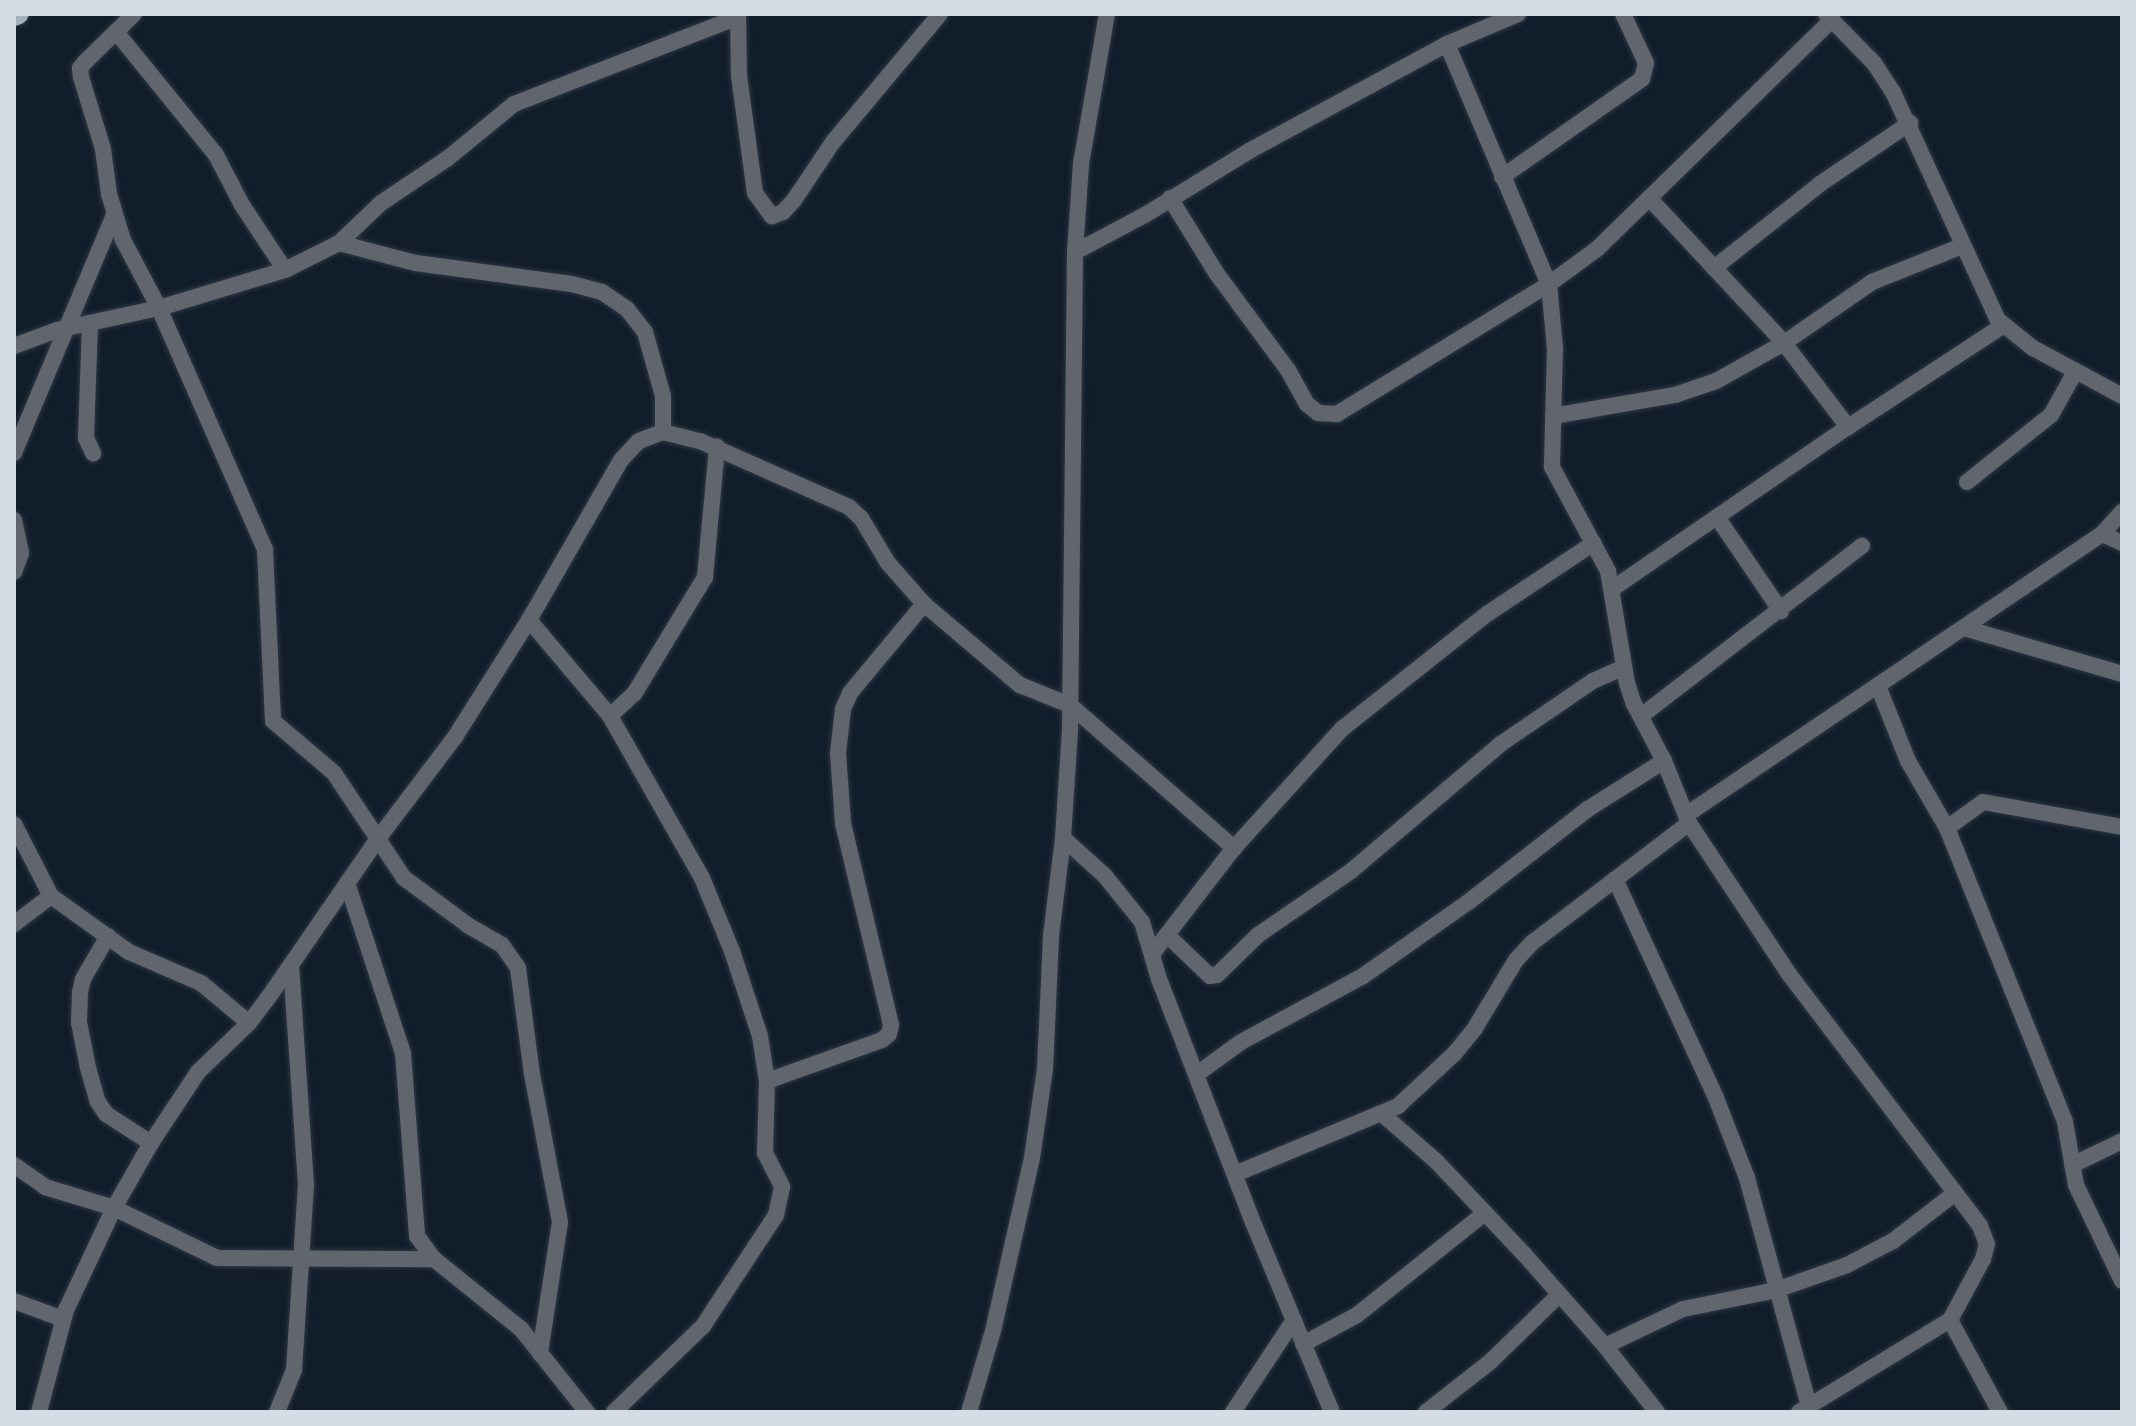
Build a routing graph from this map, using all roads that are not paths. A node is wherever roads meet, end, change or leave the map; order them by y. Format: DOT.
graph roads {
  1 [pos="134,14"];
  2 [pos="940,14"];
  3 [pos="1107,14"];
  4 [pos="1518,14"];
  5 [pos="1623,14"];
  6 [pos="738,16"];
  7 [pos="1829,17"];
  8 [pos="117,33"];
  9 [pos="1447,44"];
  10 [pos="1910,123"];
  11 [pos="1502,177"];
  12 [pos="1170,198"];
  13 [pos="1649,198"];
  14 [pos="114,215"];
  15 [pos="339,243"];
  16 [pos="1962,246"];
  17 [pos="1075,252"];
  18 [pos="1714,268"];
  19 [pos="285,270"];
  20 [pos="1549,284"];
  21 [pos="159,308"];
  22 [pos="90,323"];
  23 [pos="2004,325"];
  24 [pos="69,327"];
  25 [pos="1784,343"];
  26 [pos="14,346"];
  27 [pos="2075,372"];
  28 [pos="2122,396"];
  29 [pos="1553,416"];
  30 [pos="1848,427"];
  31 [pos="663,432"];
  32 [pos="717,447"];
  33 [pos="14,453"];
  34 [pos="93,453"];
  35 [pos="1967,482"];
  36 [pos="2122,512"];
  37 [pos="1717,517"];
  38 [pos="14,520"];
  39 [pos="2102,534"];
  40 [pos="1594,543"];
  41 [pos="2122,543"];
  42 [pos="1862,546"];
  43 [pos="14,572"];
  44 [pos="1612,589"];
  45 [pos="924,604"];
  46 [pos="1781,611"];
  47 [pos="529,620"];
  48 [pos="1964,628"];
  49 [pos="1624,667"];
  50 [pos="2122,674"];
  51 [pos="1878,686"];
  52 [pos="1070,705"];
  53 [pos="610,716"];
  54 [pos="1641,716"];
  55 [pos="1664,761"];
  56 [pos="1687,819"];
  57 [pos="14,824"];
  58 [pos="2122,827"];
  59 [pos="1947,828"];
  60 [pos="1063,838"];
  61 [pos="377,840"];
  62 [pos="1234,848"];
  63 [pos="1615,879"];
  64 [pos="347,883"];
  65 [pos="51,896"];
  66 [pos="14,924"];
  67 [pos="1167,935"];
  68 [pos="108,936"];
  69 [pos="1152,954"];
  70 [pos="291,965"];
  71 [pos="249,1023"];
  72 [pos="1197,1074"];
  73 [pos="767,1081"];
  74 [pos="1381,1113"];
  75 [pos="2122,1141"];
  76 [pos="151,1143"];
  77 [pos="14,1165"];
  78 [pos="2072,1165"];
  79 [pos="1235,1174"];
  80 [pos="1955,1193"];
  81 [pos="114,1208"];
  82 [pos="1485,1213"];
  83 [pos="434,1259"];
  84 [pos="299,1260"];
  85 [pos="2122,1281"];
  86 [pos="1776,1290"];
  87 [pos="1559,1295"];
  88 [pos="14,1301"];
  89 [pos="63,1319"];
  90 [pos="1294,1320"];
  91 [pos="1950,1320"];
  92 [pos="1303,1344"];
  93 [pos="1605,1346"];
  94 [pos="540,1353"];
  95 [pos="1804,1409"];
  96 [pos="39,1412"];
  97 [pos="277,1412"];
  98 [pos="587,1412"];
  99 [pos="614,1412"];
  100 [pos="969,1412"];
  101 [pos="1233,1412"];
  102 [pos="1332,1412"];
  103 [pos="1426,1412"];
  104 [pos="1657,1412"];
  105 [pos="2000,1412"];
  1 -- 8 [label="street"];
  2 -- 6 [label="street"];
  3 -- 17 [label="street"];
  4 -- 9 [label="street"];
  5 -- 11 [label="street"];
  6 -- 15 [label="street"];
  7 -- 10 [label="street"];
  7 -- 13 [label="street"];
  8 -- 14 [label="street"];
  8 -- 19 [label="street"];
  9 -- 11 [label="street"];
  9 -- 12 [label="street"];
  10 -- 16 [label="street"];
  10 -- 18 [label="street"];
  11 -- 20 [label="street"];
  12 -- 17 [label="street"];
  12 -- 20 [label="street"];
  13 -- 18 [label="street"];
  13 -- 20 [label="street"];
  14 -- 21 [label="street"];
  14 -- 24 [label="street"];
  15 -- 19 [label="street"];
  15 -- 31 [label="street"];
  16 -- 23 [label="street"];
  16 -- 25 [label="street"];
  17 -- 52 [label="street"];
  18 -- 25 [label="street"];
  19 -- 21 [label="street"];
  20 -- 29 [label="street"];
  21 -- 22 [label="street"];
  21 -- 61 [label="street"];
  22 -- 24 [label="street"];
  22 -- 34 [label="street"];
  23 -- 27 [label="street"];
  23 -- 30 [label="street"];
  24 -- 26 [label="street"];
  24 -- 33 [label="street"];
  25 -- 29 [label="street"];
  25 -- 30 [label="street"];
  27 -- 28 [label="street"];
  27 -- 35 [label="street"];
  29 -- 40 [label="street"];
  30 -- 37 [label="street"];
  31 -- 32 [label="street"];
  31 -- 47 [label="street"];
  32 -- 45 [label="street"];
  32 -- 53 [label="street"];
  36 -- 39 [label="street"];
  37 -- 44 [label="street"];
  37 -- 46 [label="street"];
  38 -- 43 [label="street"];
  39 -- 41 [label="street"];
  39 -- 48 [label="street"];
  40 -- 44 [label="street"];
  40 -- 62 [label="street"];
  42 -- 46 [label="street"];
  44 -- 49 [label="street"];
  45 -- 52 [label="street"];
  45 -- 73 [label="street"];
  46 -- 54 [label="street"];
  47 -- 53 [label="street"];
  47 -- 61 [label="street"];
  48 -- 50 [label="street"];
  48 -- 51 [label="street"];
  49 -- 54 [label="street"];
  49 -- 67 [label="street"];
  51 -- 56 [label="street"];
  51 -- 59 [label="street"];
  52 -- 60 [label="street"];
  52 -- 62 [label="street"];
  53 -- 73 [label="street"];
  54 -- 55 [label="street"];
  55 -- 56 [label="street"];
  55 -- 72 [label="street"];
  56 -- 63 [label="street"];
  56 -- 80 [label="street"];
  57 -- 65 [label="street"];
  58 -- 59 [label="street"];
  59 -- 78 [label="street"];
  60 -- 69 [label="street"];
  60 -- 100 [label="street"];
  61 -- 64 [label="street"];
  61 -- 94 [label="street"];
  62 -- 67 [label="street"];
  63 -- 74 [label="street"];
  63 -- 86 [label="street"];
  64 -- 70 [label="street"];
  64 -- 83 [label="street"];
  65 -- 66 [label="street"];
  65 -- 68 [label="street"];
  67 -- 69 [label="street"];
  68 -- 71 [label="street"];
  68 -- 76 [label="street"];
  69 -- 72 [label="street"];
  70 -- 71 [label="street"];
  70 -- 84 [label="street"];
  71 -- 76 [label="street"];
  72 -- 79 [label="street"];
  73 -- 99 [label="street"];
  74 -- 79 [label="street"];
  74 -- 82 [label="street"];
  75 -- 78 [label="street"];
  76 -- 81 [label="street"];
  77 -- 81 [label="street"];
  78 -- 85 [label="street"];
  79 -- 90 [label="street"];
  80 -- 86 [label="street"];
  80 -- 91 [label="street"];
  81 -- 84 [label="street"];
  81 -- 89 [label="street"];
  82 -- 87 [label="street"];
  82 -- 92 [label="street"];
  83 -- 84 [label="street"];
  83 -- 94 [label="street"];
  84 -- 97 [label="street"];
  86 -- 93 [label="street"];
  86 -- 95 [label="street"];
  87 -- 93 [label="street"];
  87 -- 103 [label="street"];
  88 -- 89 [label="street"];
  89 -- 96 [label="street"];
  90 -- 92 [label="street"];
  90 -- 101 [label="street"];
  91 -- 95 [label="street"];
  91 -- 105 [label="street"];
  92 -- 102 [label="street"];
  93 -- 104 [label="street"];
  94 -- 98 [label="street"];
}
